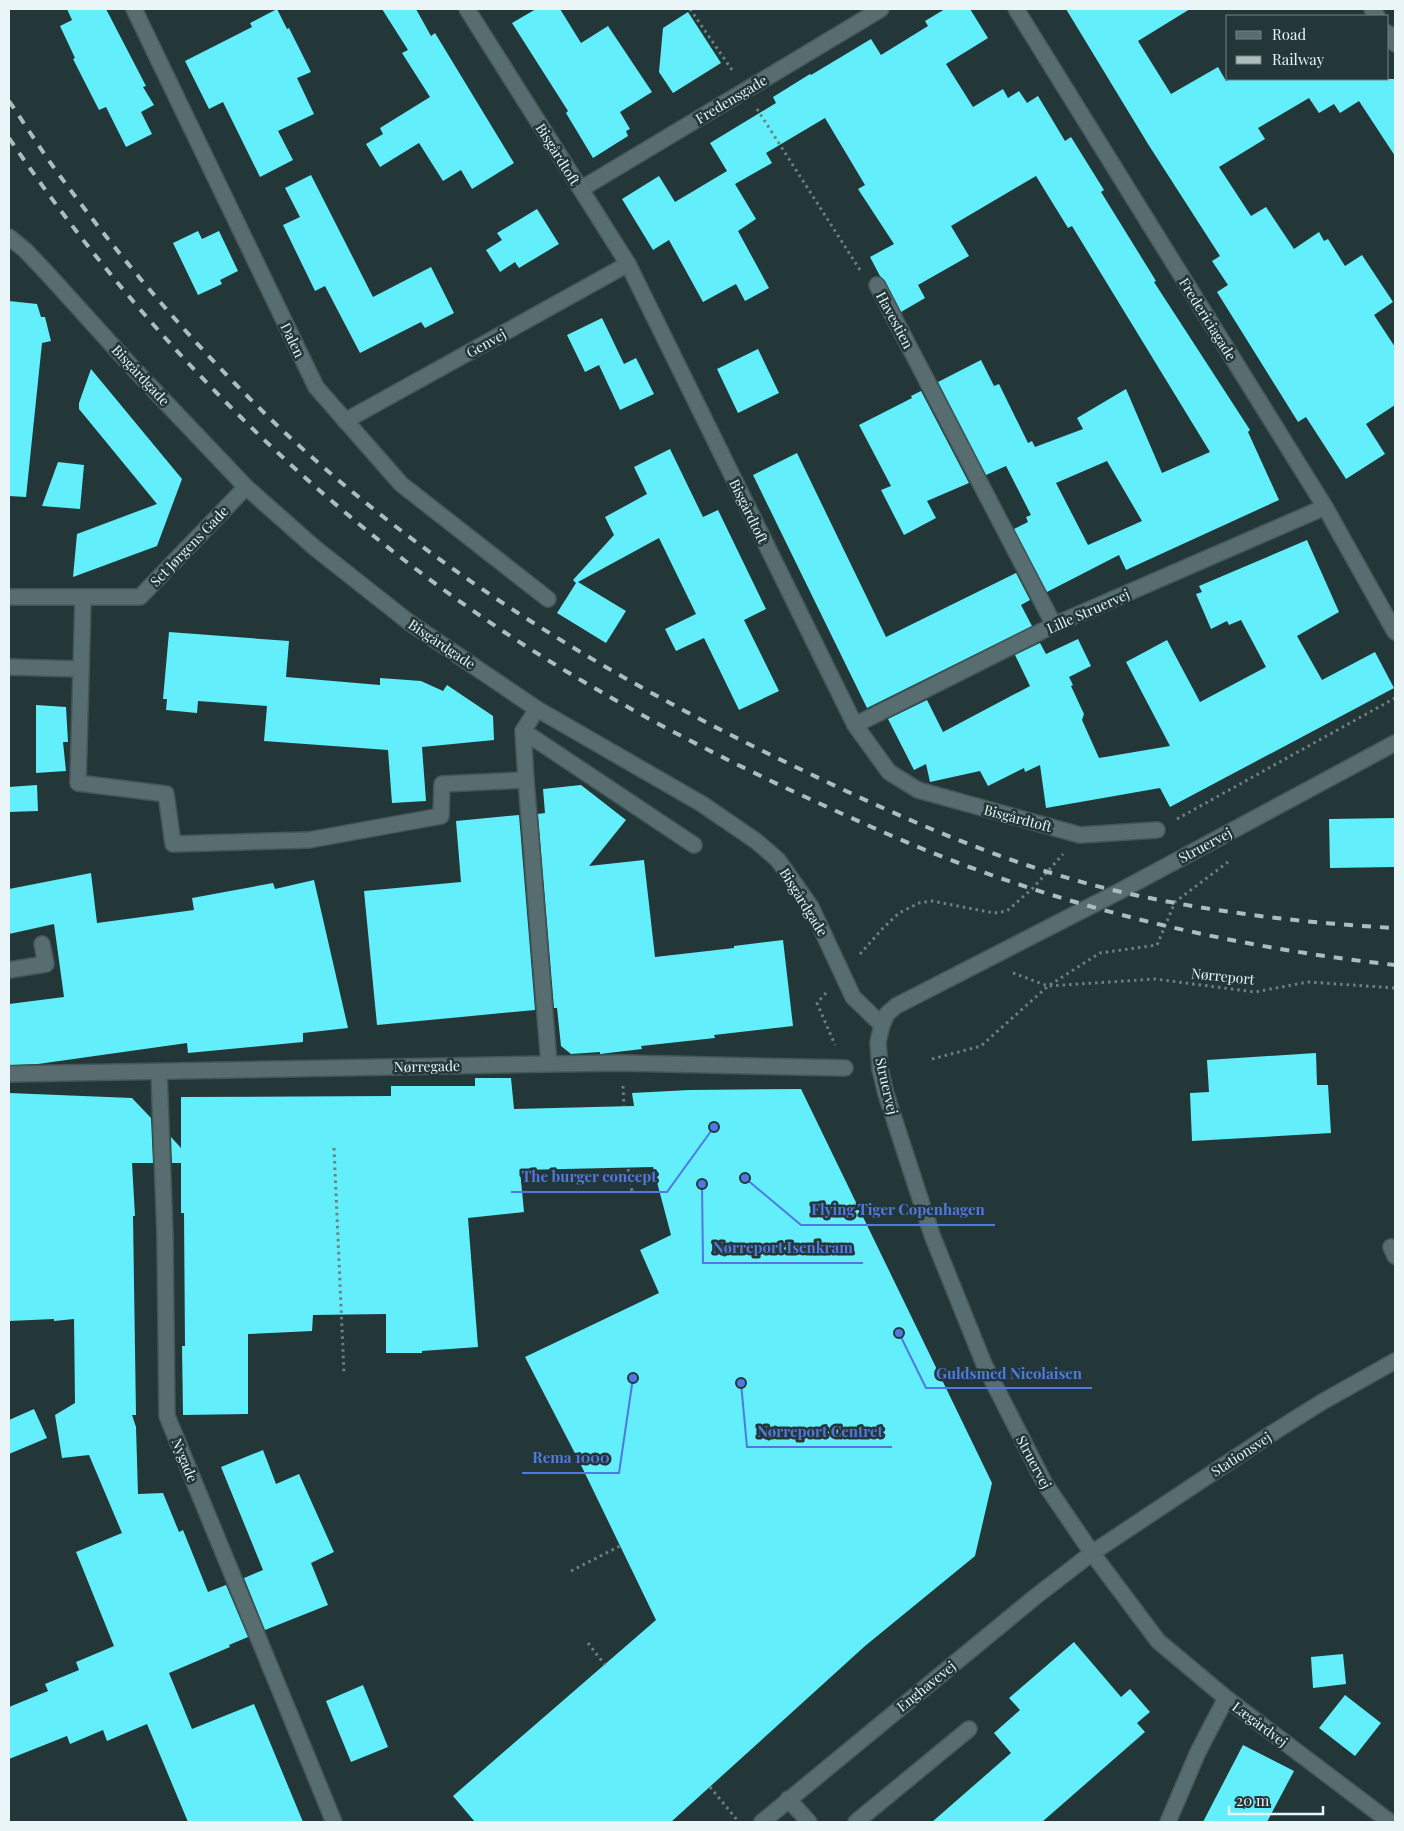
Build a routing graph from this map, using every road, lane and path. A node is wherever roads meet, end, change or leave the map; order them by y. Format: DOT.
graph roads {
  1 [pos="134,9"];
  2 [pos="467,9"];
  3 [pos="690,9"];
  4 [pos="881,9"];
  5 [pos="1016,9"];
  6 [pos="745,90"];
  7 [pos="581,189"];
  8 [pos="9,237"];
  9 [pos="628,264"];
  10 [pos="877,286"];
  11 [pos="345,421"];
  12 [pos="246,487"];
  13 [pos="1325,507"];
  14 [pos="9,597"];
  15 [pos="83,597"];
  16 [pos="548,599"];
  17 [pos="1054,625"];
  18 [pos="1395,632"];
  19 [pos="9,667"];
  20 [pos="82,669"];
  21 [pos="1395,698"];
  22 [pos="537,710"];
  23 [pos="855,725"];
  24 [pos="523,731"];
  25 [pos="1395,743"];
  26 [pos="526,780"];
  27 [pos="1157,830"];
  28 [pos="1233,830"];
  29 [pos="1080,835"];
  30 [pos="694,845"];
  31 [pos="42,944"];
  32 [pos="9,970"];
  33 [pos="843,974"];
  34 [pos="1048,986"];
  35 [pos="1395,988"];
  36 [pos="882,1025"];
  37 [pos="932,1059"];
  38 [pos="549,1064"];
  39 [pos="845,1068"];
  40 [pos="159,1072"];
  41 [pos="9,1074"];
  42 [pos="334,1148"];
  43 [pos="628,1169"];
  44 [pos="632,1191"];
  45 [pos="1395,1362"];
  46 [pos="344,1374"];
  47 [pos="620,1546"];
  48 [pos="1092,1553"];
  49 [pos="571,1571"];
  50 [pos="1138,1615"];
  51 [pos="588,1643"];
  52 [pos="605,1665"];
  53 [pos="1226,1698"];
  54 [pos="969,1729"];
  55 [pos="710,1786"];
  56 [pos="788,1799"];
  57 [pos="334,1822"];
  58 [pos="739,1822"];
  59 [pos="762,1822"];
  60 [pos="809,1822"];
  61 [pos="856,1822"];
  62 [pos="1168,1822"];
  63 [pos="1390,1822"];
  1 -- 11 [label="street, Dalen"];
  2 -- 7 [label="street, Bisgårdtoft"];
  3 -- 6 [label="path, Havestien"];
  4 -- 6 [label="street, Fredensgade"];
  5 -- 13 [label="street, Fredericiagade"];
  6 -- 7 [label="street, Fredensgade"];
  6 -- 10 [label="path, Havestien"];
  7 -- 9 [label="street, Bisgårdtoft"];
  8 -- 12 [label="street, Bisgårdgade"];
  9 -- 11 [label="street, Genvej"];
  9 -- 23 [label="street, Bisgårdtoft"];
  10 -- 17 [label="street, Havestien"];
  11 -- 16 [label="street, Dalen"];
  12 -- 15 [label="street, Sct Jørgens Gade"];
  12 -- 22 [label="street, Bisgårdgade"];
  13 -- 17 [label="street, Lille Struervej"];
  13 -- 18 [label="street, Fredericiagade"];
  14 -- 15 [label="street, Sct Jørgens Gade"];
  15 -- 20 [label="street"];
  17 -- 23 [label="street, Lille Struervej"];
  19 -- 20 [label="street"];
  20 -- 26 [label="street"];
  21 -- 27 [label="path"];
  22 -- 24 [label="street"];
  22 -- 33 [label="street, Bisgårdgade"];
  23 -- 29 [label="street, Bisgårdtoft"];
  24 -- 26 [label="street"];
  24 -- 30 [label="street"];
  25 -- 28 [label="street, Struervej"];
  26 -- 38 [label="street"];
  27 -- 29 [label="street, Bisgårdtoft"];
  28 -- 34 [label="path"];
  28 -- 36 [label="street, Struervej"];
  29 -- 33 [label="path"];
  31 -- 32 [label="street"];
  33 -- 36 [label="street, Bisgårdgade"];
  33 -- 39 [label="path"];
  34 -- 35 [label="path, Nørreport"];
  34 -- 37 [label="path"];
  36 -- 48 [label="street, Struervej"];
  38 -- 39 [label="street, Nørregade"];
  38 -- 40 [label="street, Nørregade"];
  40 -- 41 [label="street, Nørregade"];
  40 -- 57 [label="street, Nygade"];
  42 -- 46 [label="path"];
  43 -- 44 [label="path"];
  45 -- 48 [label="street, Stationsvej"];
  47 -- 49 [label="path"];
  48 -- 50 [label="street, Struervej"];
  48 -- 56 [label="street, Enghavevej"];
  50 -- 53 [label="street, Lægårdvej"];
  51 -- 52 [label="path"];
  53 -- 62 [label="street"];
  53 -- 63 [label="street, Lægårdvej"];
  54 -- 61 [label="street"];
  55 -- 58 [label="path"];
  56 -- 59 [label="street, Enghavevej"];
  56 -- 60 [label="street"];
}
